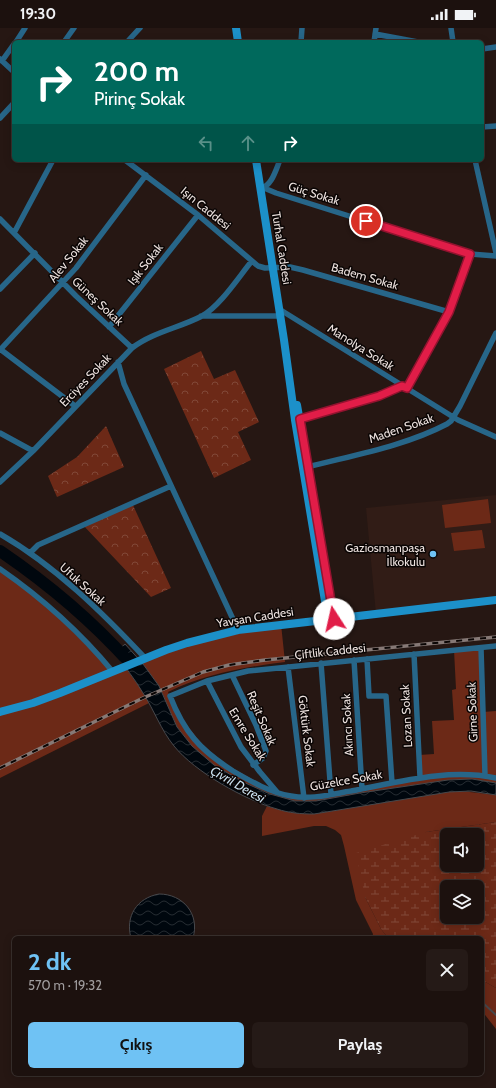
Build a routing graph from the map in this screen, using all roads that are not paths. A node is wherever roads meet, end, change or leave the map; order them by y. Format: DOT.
graph roads {
  1 [pos="25,28"];
  2 [pos="74,28"];
  3 [pos="140,28"];
  4 [pos="236,28"];
  5 [pos="302,28"];
  6 [pos="451,28"];
  7 [pos="376,31"];
  8 [pos="17,40"];
  9 [pos="65,40"];
  10 [pos="129,40"];
  11 [pos="238,40"];
  12 [pos="301,40"];
  13 [pos="410,40"];
  14 [pos="453,40"];
  15 [pos="12,47"];
  16 [pos="496,47"];
  17 [pos="484,49"];
  18 [pos="1,60"];
  19 [pos="12,70"];
  20 [pos="12,105"];
  21 [pos="0,118"];
  22 [pos="496,126"];
  23 [pos="484,127"];
  24 [pos="52,162"];
  25 [pos="128,162"];
  26 [pos="256,162"];
  27 [pos="279,162"];
  28 [pos="475,162"];
  29 [pos="146,176"];
  30 [pos="262,188"];
  31 [pos="198,215"];
  32 [pos="0,219"];
  33 [pos="14,233"];
  34 [pos="34,253"];
  35 [pos="496,253"];
  36 [pos="470,254"];
  37 [pos="496,256"];
  38 [pos="252,262"];
  39 [pos="273,268"];
  40 [pos="63,283"];
  41 [pos="0,289"];
  42 [pos="449,312"];
  43 [pos="280,313"];
  44 [pos="201,316"];
  45 [pos="109,327"];
  46 [pos="496,333"];
  47 [pos="284,340"];
  48 [pos="132,348"];
  49 [pos="0,349"];
  50 [pos="118,362"];
  51 [pos="405,387"];
  52 [pos="75,406"];
  53 [pos="453,417"];
  54 [pos="300,419"];
  55 [pos="0,433"];
  56 [pos="496,437"];
  57 [pos="34,451"];
  58 [pos="308,466"];
  59 [pos="0,482"];
  60 [pos="170,486"];
  61 [pos="0,534"];
  62 [pos="30,553"];
  63 [pos="0,568"];
  64 [pos="496,600"];
  65 [pos="331,619"];
  66 [pos="238,630"];
  67 [pos="496,646"];
  68 [pos="481,648"];
  69 [pos="414,654"];
  70 [pos="143,659"];
  71 [pos="366,659"];
  72 [pos="354,660"];
  73 [pos="320,663"];
  74 [pos="288,666"];
  75 [pos="117,670"];
  76 [pos="232,675"];
  77 [pos="207,681"];
  78 [pos="170,696"];
  79 [pos="33,703"];
  80 [pos="0,712"];
  81 [pos="0,718"];
  82 [pos="254,764"];
  83 [pos="485,775"];
  84 [pos="420,778"];
  85 [pos="496,778"];
  86 [pos="392,783"];
  87 [pos="362,789"];
  88 [pos="278,793"];
  89 [pos="331,794"];
  90 [pos="304,798"];
  1 -- 8 [label="street"];
  2 -- 9 [label="street"];
  3 -- 10 [label="street"];
  4 -- 11 [label="street"];
  5 -- 12 [label="street"];
  6 -- 14 [label="street"];
  7 -- 13 [label="street"];
  15 -- 18 [label="street"];
  16 -- 17 [label="street"];
  18 -- 19 [label="street"];
  20 -- 21 [label="street"];
  22 -- 23 [label="street"];
  24 -- 33 [label="street"];
  25 -- 29 [label="street, Işın Caddesi"];
  26 -- 30 [label="street, Turhal Caddesi"];
  27 -- 30 [label="street"];
  28 -- 35 [label="street"];
  29 -- 31 [label="street, Işın Caddesi"];
  29 -- 40 [label="street, Alev Sokak"];
  30 -- 36 [label="street, Güç Sokak"];
  30 -- 39 [label="street, Turhal Caddesi"];
  31 -- 38 [label="street, Işın Caddesi"];
  31 -- 45 [label="street, Işık Sokak"];
  32 -- 33 [label="street, Güneş Sokak"];
  33 -- 34 [label="street, Güneş Sokak"];
  34 -- 40 [label="street, Güneş Sokak"];
  34 -- 41 [label="street"];
  36 -- 37 [label="street, Güç Sokak"];
  36 -- 42 [label="street"];
  38 -- 39 [label="street, Işın Caddesi"];
  38 -- 44 [label="street, Erciyes Sokak"];
  39 -- 42 [label="street, Badem Sokak"];
  39 -- 43 [label="street, Turhal Caddesi"];
  40 -- 45 [label="street, Güneş Sokak"];
  40 -- 49 [label="street, Alev Sokak"];
  42 -- 51 [label="street"];
  43 -- 44 [label="street, Erciyes Sokak"];
  43 -- 47 [label="street, Turhal Caddesi"];
  43 -- 51 [label="street, Manolya Sokak"];
  44 -- 48 [label="street, Erciyes Sokak"];
  45 -- 48 [label="street, Güneş Sokak"];
  46 -- 53 [label="street, Maden Sokak"];
  47 -- 54 [label="street, Turhal Caddesi"];
  47 -- 65 [label="street, Turhal Caddesi"];
  48 -- 50 [label="street, Erciyes Sokak"];
  49 -- 52 [label="street"];
  50 -- 52 [label="street, Erciyes Sokak"];
  50 -- 60 [label="street"];
  51 -- 53 [label="street, Manolya Sokak"];
  51 -- 54 [label="street"];
  52 -- 57 [label="street, Erciyes Sokak"];
  53 -- 56 [label="street, Manolya Sokak"];
  53 -- 58 [label="street, Maden Sokak"];
  54 -- 58 [label="street, Turhal Caddesi"];
  55 -- 57 [label="street"];
  57 -- 59 [label="street, Erciyes Sokak"];
  58 -- 65 [label="street, Turhal Caddesi"];
  60 -- 62 [label="street"];
  60 -- 66 [label="street"];
  61 -- 62 [label="street, Ufuk Sokak"];
  62 -- 70 [label="street, Ufuk Sokak"];
  63 -- 75 [label="street"];
  64 -- 65 [label="street, Yavşan Caddesi"];
  65 -- 66 [label="street, Yavşan Caddesi"];
  66 -- 70 [label="street, Yavşan Caddesi"];
  67 -- 68 [label="street, Çiftlik Caddesi"];
  68 -- 69 [label="street, Çiftlik Caddesi"];
  68 -- 83 [label="street, Girne Sokak"];
  69 -- 71 [label="street, Çiftlik Caddesi"];
  69 -- 84 [label="street, Lozan Sokak"];
  70 -- 75 [label="street, Yavşan Caddesi"];
  71 -- 72 [label="street, Çiftlik Caddesi"];
  71 -- 86 [label="street"];
  72 -- 73 [label="street, Çiftlik Caddesi"];
  72 -- 87 [label="street, Akıncı Sokak"];
  73 -- 74 [label="street, Çiftlik Caddesi"];
  73 -- 89 [label="street"];
  74 -- 76 [label="street, Çiftlik Caddesi"];
  74 -- 90 [label="street, Göktürk Sokak"];
  75 -- 79 [label="street, Yavşan Caddesi"];
  76 -- 77 [label="street, Çiftlik Caddesi"];
  76 -- 82 [label="street, Reşit Sokak"];
  77 -- 78 [label="street, Çiftlik Caddesi"];
  77 -- 82 [label="street, Emre Sokak"];
  78 -- 88 [label="street, Güzelce Sokak"];
  79 -- 80 [label="street"];
  79 -- 81 [label="street"];
  82 -- 88 [label="street, Emre Sokak"];
  83 -- 84 [label="street, Güzelce Sokak"];
  83 -- 85 [label="street, Güzelce Sokak"];
  84 -- 86 [label="street, Güzelce Sokak"];
  86 -- 87 [label="street, Güzelce Sokak"];
  87 -- 89 [label="street, Güzelce Sokak"];
  88 -- 90 [label="street, Güzelce Sokak"];
  89 -- 90 [label="street, Güzelce Sokak"];
}
